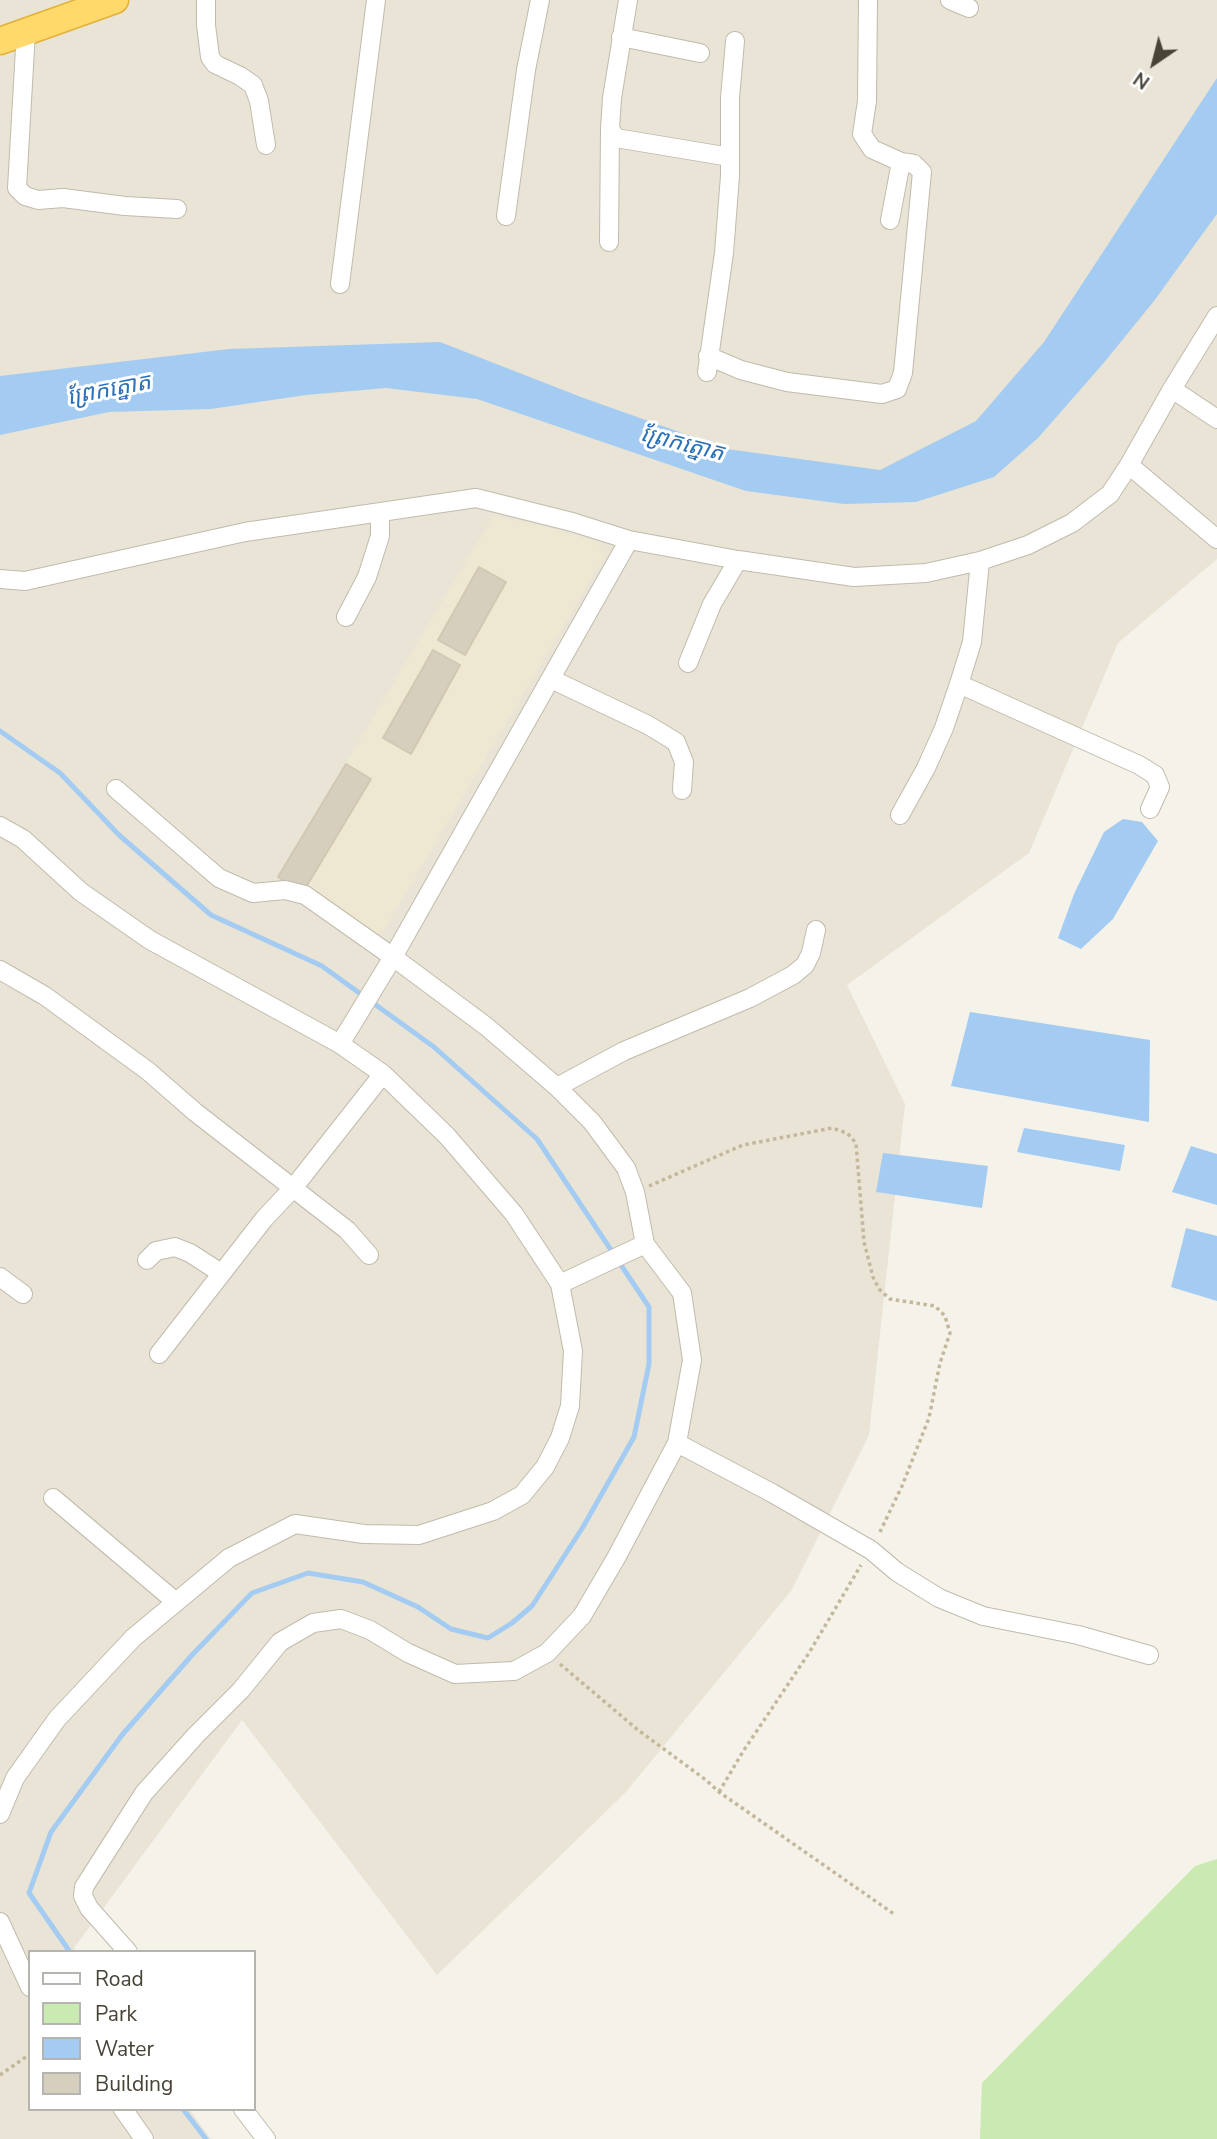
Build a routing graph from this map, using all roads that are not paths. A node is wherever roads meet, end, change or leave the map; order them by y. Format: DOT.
graph roads {
  1 [pos="115,0"];
  2 [pos="206,0"];
  3 [pos="376,0"];
  4 [pos="540,0"];
  5 [pos="628,0"];
  6 [pos="868,0"];
  7 [pos="950,0"];
  8 [pos="969,8"];
  9 [pos="26,32"];
  10 [pos="621,37"];
  11 [pos="0,41"];
  12 [pos="735,41"];
  13 [pos="700,53"];
  14 [pos="610,129"];
  15 [pos="266,145"];
  16 [pos="730,157"];
  17 [pos="901,162"];
  18 [pos="177,209"];
  19 [pos="506,216"];
  20 [pos="890,220"];
  21 [pos="609,242"];
  22 [pos="340,284"];
  23 [pos="1216,321"];
  24 [pos="1172,389"];
  25 [pos="1217,419"];
  26 [pos="1129,465"];
  27 [pos="380,512"];
  28 [pos="1217,539"];
  29 [pos="629,540"];
  30 [pos="738,560"];
  31 [pos="980,561"];
  32 [pos="0,579"];
  33 [pos="346,617"];
  34 [pos="688,663"];
  35 [pos="551,679"];
  36 [pos="959,684"];
  37 [pos="116,789"];
  38 [pos="682,790"];
  39 [pos="1150,809"];
  40 [pos="900,815"];
  41 [pos="0,826"];
  42 [pos="816,930"];
  43 [pos="393,957"];
  44 [pos="0,970"];
  45 [pos="340,1044"];
  46 [pos="383,1074"];
  47 [pos="557,1087"];
  48 [pos="294,1187"];
  49 [pos="645,1244"];
  50 [pos="369,1255"];
  51 [pos="147,1260"];
  52 [pos="221,1273"];
  53 [pos="0,1278"];
  54 [pos="560,1284"];
  55 [pos="23,1294"];
  56 [pos="159,1354"];
  57 [pos="677,1443"];
  58 [pos="53,1498"];
  59 [pos="176,1602"];
  60 [pos="1149,1655"];
  61 [pos="0,1814"];
  62 [pos="0,1922"];
  63 [pos="126,1950"];
  64 [pos="28,1983"];
  65 [pos="124,2111"];
  66 [pos="245,2111"];
  67 [pos="144,2139"];
  68 [pos="266,2139"];
  1 -- 9 [label="highway"];
  2 -- 15 [label="street"];
  3 -- 22 [label="street"];
  4 -- 19 [label="street"];
  5 -- 10 [label="street"];
  6 -- 17 [label="street"];
  7 -- 8 [label="street"];
  9 -- 11 [label="highway"];
  9 -- 18 [label="street"];
  10 -- 13 [label="street"];
  10 -- 14 [label="street"];
  12 -- 16 [label="street"];
  14 -- 16 [label="street"];
  14 -- 21 [label="street"];
  16 -- 17 [label="street"];
  17 -- 20 [label="street"];
  23 -- 24 [label="street"];
  24 -- 25 [label="street"];
  24 -- 26 [label="street"];
  26 -- 28 [label="street"];
  26 -- 31 [label="street"];
  27 -- 29 [label="street"];
  27 -- 32 [label="street"];
  27 -- 33 [label="street"];
  29 -- 30 [label="street"];
  29 -- 35 [label="street"];
  30 -- 31 [label="street"];
  30 -- 34 [label="street"];
  31 -- 36 [label="street"];
  35 -- 38 [label="street"];
  35 -- 43 [label="street"];
  36 -- 39 [label="street"];
  36 -- 40 [label="street"];
  37 -- 43 [label="street"];
  41 -- 45 [label="street"];
  42 -- 47 [label="street"];
  43 -- 45 [label="street"];
  43 -- 47 [label="street"];
  44 -- 48 [label="street"];
  45 -- 46 [label="street"];
  46 -- 48 [label="street"];
  46 -- 54 [label="street"];
  47 -- 49 [label="street"];
  48 -- 50 [label="street"];
  48 -- 52 [label="street"];
  49 -- 54 [label="street"];
  49 -- 57 [label="street"];
  51 -- 52 [label="street"];
  52 -- 56 [label="street"];
  53 -- 55 [label="street"];
  54 -- 59 [label="street"];
  57 -- 60 [label="street"];
  57 -- 63 [label="street"];
  58 -- 59 [label="street"];
  59 -- 61 [label="street"];
  62 -- 64 [label="street"];
  65 -- 67 [label="street"];
  66 -- 68 [label="street"];
}
